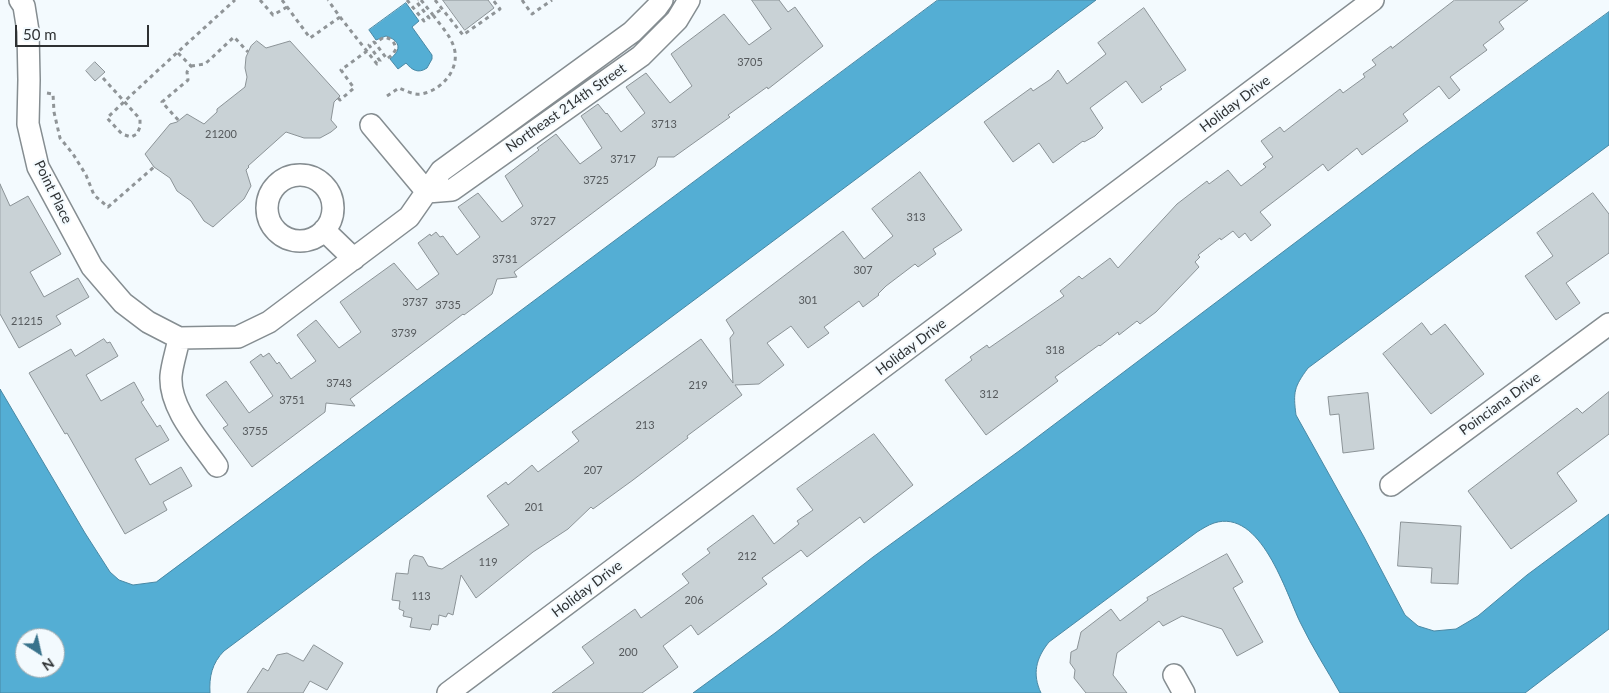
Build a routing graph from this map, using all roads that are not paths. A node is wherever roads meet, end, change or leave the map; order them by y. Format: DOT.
graph roads {
  1 [pos="20,0"];
  2 [pos="689,0"];
  3 [pos="1373,0"];
  4 [pos="659,4"];
  5 [pos="677,20"];
  6 [pos="371,125"];
  7 [pos="428,192"];
  8 [pos="324,230"];
  9 [pos="354,259"];
  10 [pos="1609,324"];
  11 [pos="179,338"];
  12 [pos="216,466"];
  13 [pos="1391,485"];
  14 [pos="448,693"];
  1 -- 11 [label="street, Point Place"];
  2 -- 5 [label="street, Northeast 214th Street"];
  3 -- 14 [label="street, Holiday Drive"];
  4 -- 5 [label="street"];
  4 -- 7 [label="street, Northeast 214th Street"];
  5 -- 7 [label="street, Northeast 214th Street"];
  6 -- 7 [label="street"];
  7 -- 9 [label="street, Northeast 214th Street"];
  8 -- 9 [label="street"];
  9 -- 11 [label="street, Northeast 214th Street"];
  10 -- 13 [label="street, Poinciana Drive"];
  11 -- 12 [label="street"];
}
